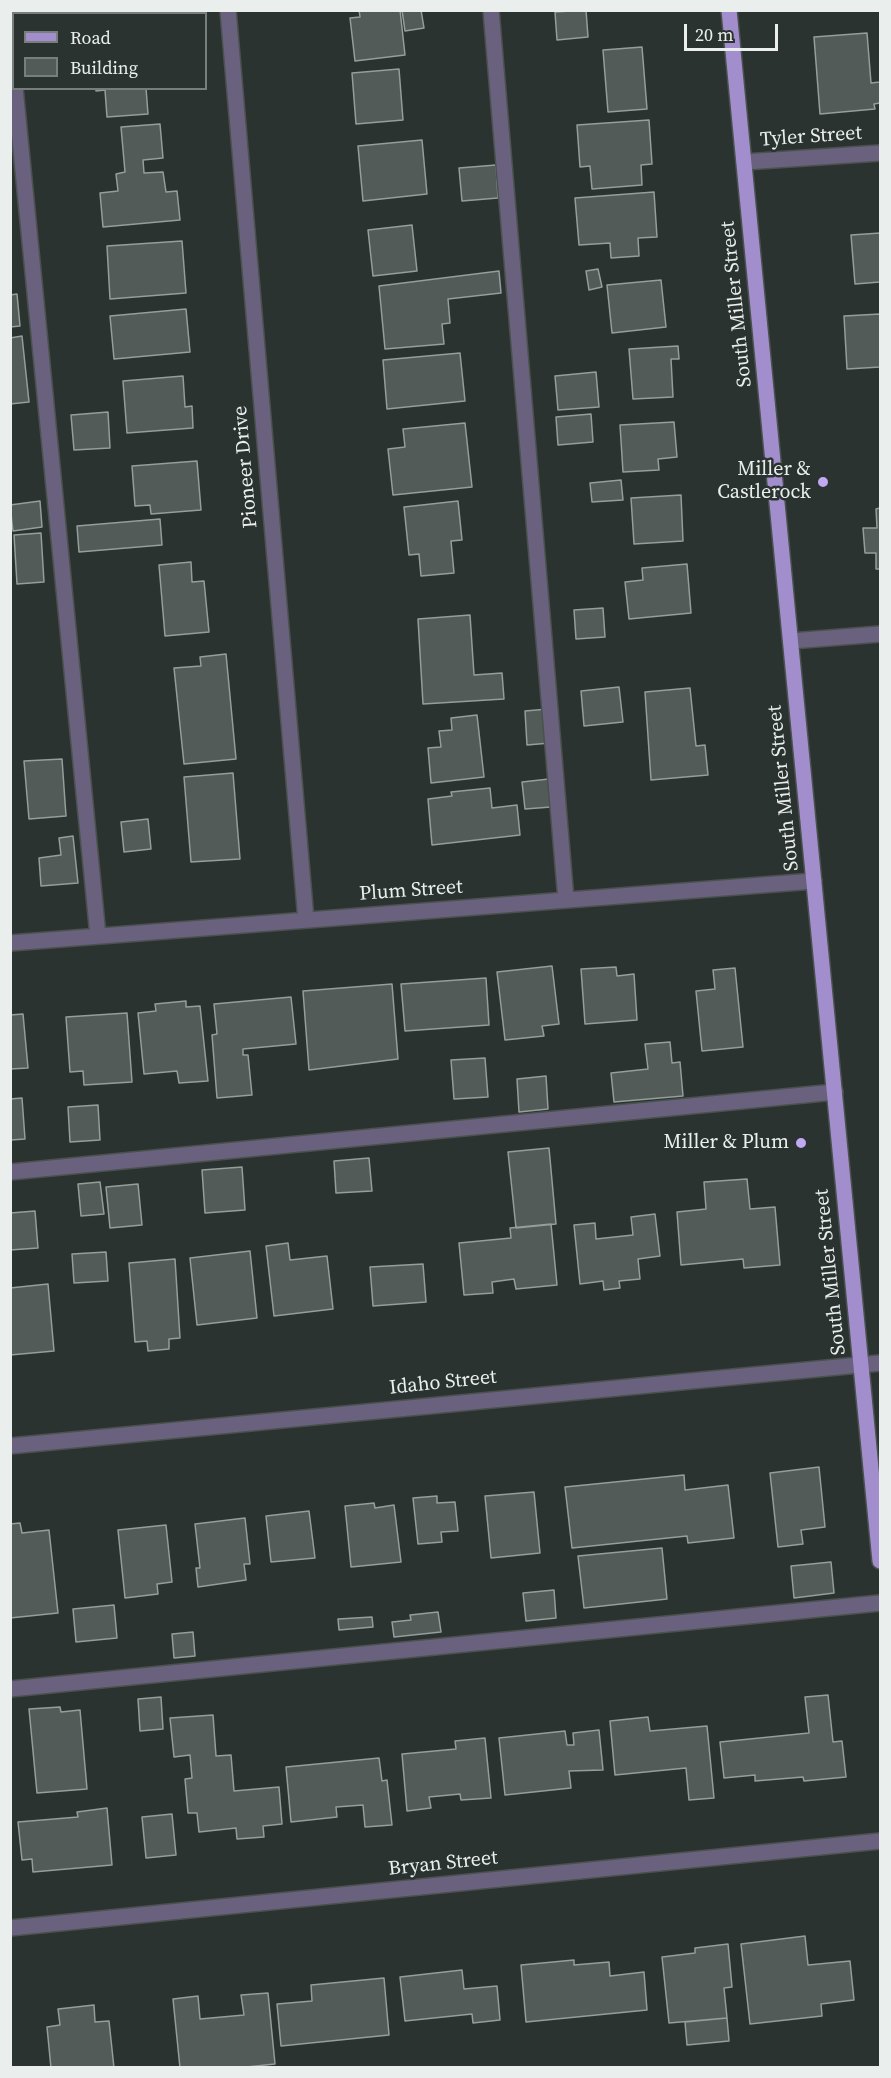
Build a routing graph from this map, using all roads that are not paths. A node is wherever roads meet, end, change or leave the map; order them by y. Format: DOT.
graph roads {
  1 [pos="228,10"];
  2 [pos="491,10"];
  3 [pos="729,10"];
  4 [pos="10,45"];
  5 [pos="12,60"];
  6 [pos="15,90"];
  7 [pos="880,153"];
  8 [pos="744,162"];
  9 [pos="880,634"];
  10 [pos="791,640"];
  11 [pos="814,881"];
  12 [pos="566,900"];
  13 [pos="306,920"];
  14 [pos="98,936"];
  15 [pos="10,943"];
  16 [pos="835,1092"];
  17 [pos="10,1172"];
  18 [pos="880,1363"];
  19 [pos="861,1364"];
  20 [pos="10,1446"];
  21 [pos="880,1561"];
  22 [pos="880,1603"];
  23 [pos="10,1689"];
  24 [pos="880,1841"];
  25 [pos="10,1928"];
  1 -- 13 [label="street, Pioneer Drive"];
  2 -- 12 [label="street"];
  3 -- 8 [label="main road, South Miller Street"];
  4 -- 5 [label="street"];
  6 -- 14 [label="street"];
  7 -- 8 [label="street, Tyler Street"];
  8 -- 10 [label="main road, South Miller Street"];
  9 -- 10 [label="street"];
  10 -- 11 [label="main road, South Miller Street"];
  11 -- 12 [label="street, Plum Street"];
  11 -- 16 [label="main road, South Miller Street"];
  12 -- 13 [label="street, Plum Street"];
  13 -- 14 [label="street, Plum Street"];
  14 -- 15 [label="street, Plum Street"];
  16 -- 17 [label="street"];
  16 -- 19 [label="main road, South Miller Street"];
  18 -- 19 [label="street, Idaho Street"];
  19 -- 20 [label="street, Idaho Street"];
  19 -- 21 [label="main road, South Miller Street"];
  22 -- 23 [label="street"];
  24 -- 25 [label="street, Bryan Street"];
}
